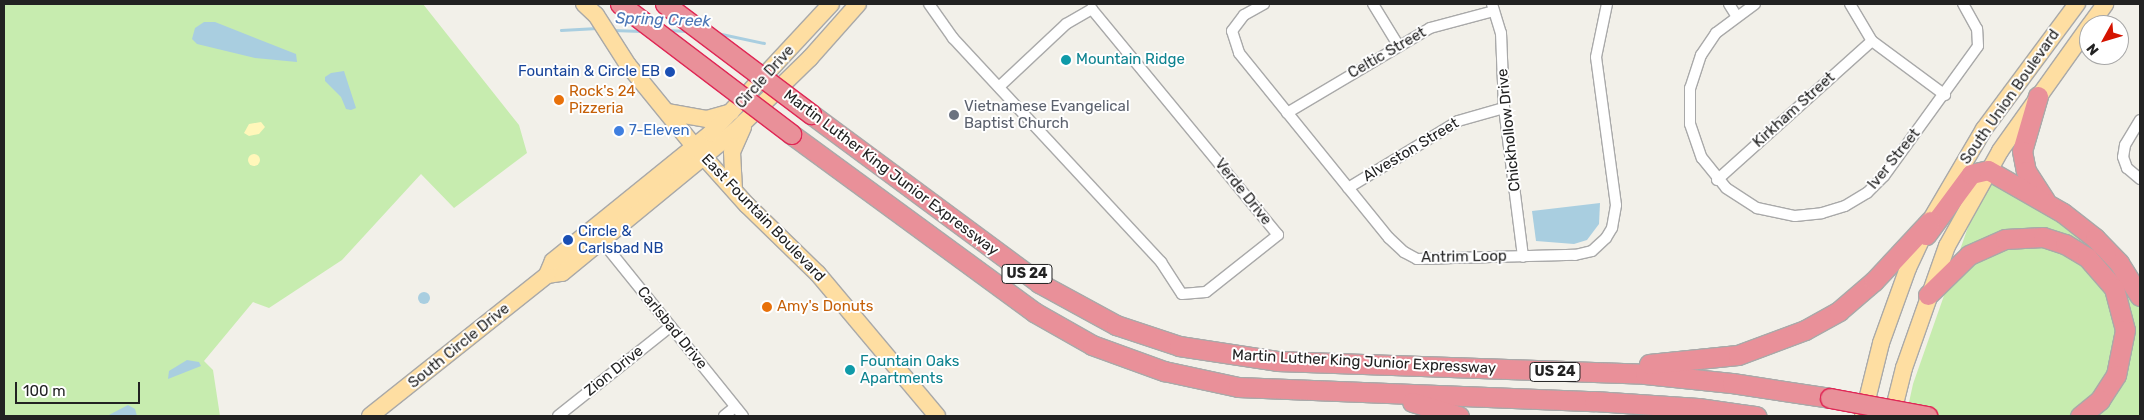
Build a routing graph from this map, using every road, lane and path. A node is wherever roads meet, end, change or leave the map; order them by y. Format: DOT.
graph roads {
  1 [pos="620,4"];
  2 [pos="665,4"];
  3 [pos="831,4"];
  4 [pos="858,4"];
  5 [pos="929,4"];
  6 [pos="1264,4"];
  7 [pos="1373,4"];
  8 [pos="1607,4"];
  9 [pos="1729,4"];
  10 [pos="1755,4"];
  11 [pos="1850,4"];
  12 [pos="1963,4"];
  13 [pos="2077,4"];
  14 [pos="2105,4"];
  15 [pos="593,6"];
  16 [pos="1493,7"];
  17 [pos="1736,15"];
  18 [pos="2097,15"];
  19 [pos="1872,40"];
  20 [pos="2079,40"];
  21 [pos="1398,45"];
  22 [pos="999,87"];
  23 [pos="1945,95"];
  24 [pos="2038,96"];
  25 [pos="1504,108"];
  26 [pos="667,112"];
  27 [pos="1287,113"];
  28 [pos="741,115"];
  29 [pos="2140,120"];
  30 [pos="700,152"];
  31 [pos="1988,170"];
  32 [pos="2140,179"];
  33 [pos="1717,180"];
  34 [pos="1348,188"];
  35 [pos="734,190"];
  36 [pos="2047,204"];
  37 [pos="1930,221"];
  38 [pos="601,240"];
  39 [pos="1918,246"];
  40 [pos="1524,257"];
  41 [pos="547,275"];
  42 [pos="1928,295"];
  43 [pos="2140,296"];
  44 [pos="671,326"];
  45 [pos="1277,361"];
  46 [pos="1379,394"];
  47 [pos="735,407"];
  48 [pos="370,416"];
  49 [pos="558,416"];
  50 [pos="724,416"];
  51 [pos="743,416"];
  52 [pos="937,416"];
  53 [pos="1458,416"];
  54 [pos="1756,416"];
  55 [pos="1863,416"];
  56 [pos="1892,416"];
  57 [pos="1927,416"];
  58 [pos="2080,416"];
  1 -- 46 [label="highway, Martin Luther King Junior Expressway / US 24, bridge"];
  2 -- 45 [label="highway, Martin Luther King Junior Expressway / US 24, bridge"];
  3 -- 28 [label="main road, Circle Drive"];
  4 -- 28 [label="main road, Circle Drive"];
  5 -- 22 [label="street, Verde Drive"];
  6 -- 27 [label="street, Antrim Loop"];
  7 -- 21 [label="street"];
  8 -- 40 [label="street, Antrim Loop"];
  9 -- 17 [label="street"];
  10 -- 17 [label="street, Iver Street"];
  11 -- 19 [label="street"];
  12 -- 23 [label="street, Iver Street"];
  13 -- 37 [label="main road, South Union Boulevard"];
  14 -- 18 [label="main road, South Union Boulevard"];
  15 -- 26 [label="main road, East Fountain Boulevard"];
  16 -- 21 [label="street, Celtic Street"];
  16 -- 25 [label="street, Chickhollow Drive"];
  17 -- 33 [label="street, Iver Street"];
  19 -- 23 [label="street"];
  19 -- 33 [label="street, Kirkham Street"];
  20 -- 24 [label="main road, South Union Boulevard"];
  21 -- 27 [label="street, Celtic Street"];
  22 -- 22 [label="street, Verde Drive"];
  23 -- 33 [label="street, Iver Street"];
  24 -- 31 [label="main road, South Union Boulevard"];
  24 -- 36 [label="highway"];
  25 -- 34 [label="street, Alveston Street"];
  25 -- 40 [label="street, Chickhollow Drive"];
  26 -- 28 [label="main road"];
  26 -- 30 [label="main road, East Fountain Boulevard"];
  27 -- 34 [label="street, Antrim Loop"];
  28 -- 30 [label="main road, Circle Drive"];
  28 -- 35 [label="main road"];
  29 -- 32 [label="street"];
  30 -- 35 [label="main road, East Fountain Boulevard"];
  30 -- 38 [label="main road, South Circle Drive"];
  30 -- 41 [label="main road, South Circle Drive"];
  31 -- 36 [label="highway"];
  31 -- 39 [label="highway"];
  31 -- 42 [label="main road, South Union Boulevard"];
  34 -- 40 [label="street, Antrim Loop"];
  35 -- 52 [label="main road, East Fountain Boulevard"];
  36 -- 43 [label="highway"];
  37 -- 39 [label="main road, South Union Boulevard"];
  37 -- 45 [label="highway"];
  38 -- 41 [label="main road, South Circle Drive"];
  38 -- 44 [label="street, Carlsbad Drive"];
  39 -- 55 [label="main road, South Union Boulevard"];
  41 -- 48 [label="main road, South Circle Drive"];
  42 -- 56 [label="main road, South Union Boulevard"];
  42 -- 58 [label="highway"];
  44 -- 47 [label="street, Carlsbad Drive"];
  44 -- 49 [label="street, Zion Drive"];
  45 -- 57 [label="highway, Martin Luther King Junior Expressway / US 24, bridge"];
  46 -- 53 [label="highway"];
  46 -- 54 [label="highway, Martin Luther King Junior Expressway / US 24"];
  47 -- 50 [label="street"];
  47 -- 51 [label="street, Carlsbad Drive"];
}
